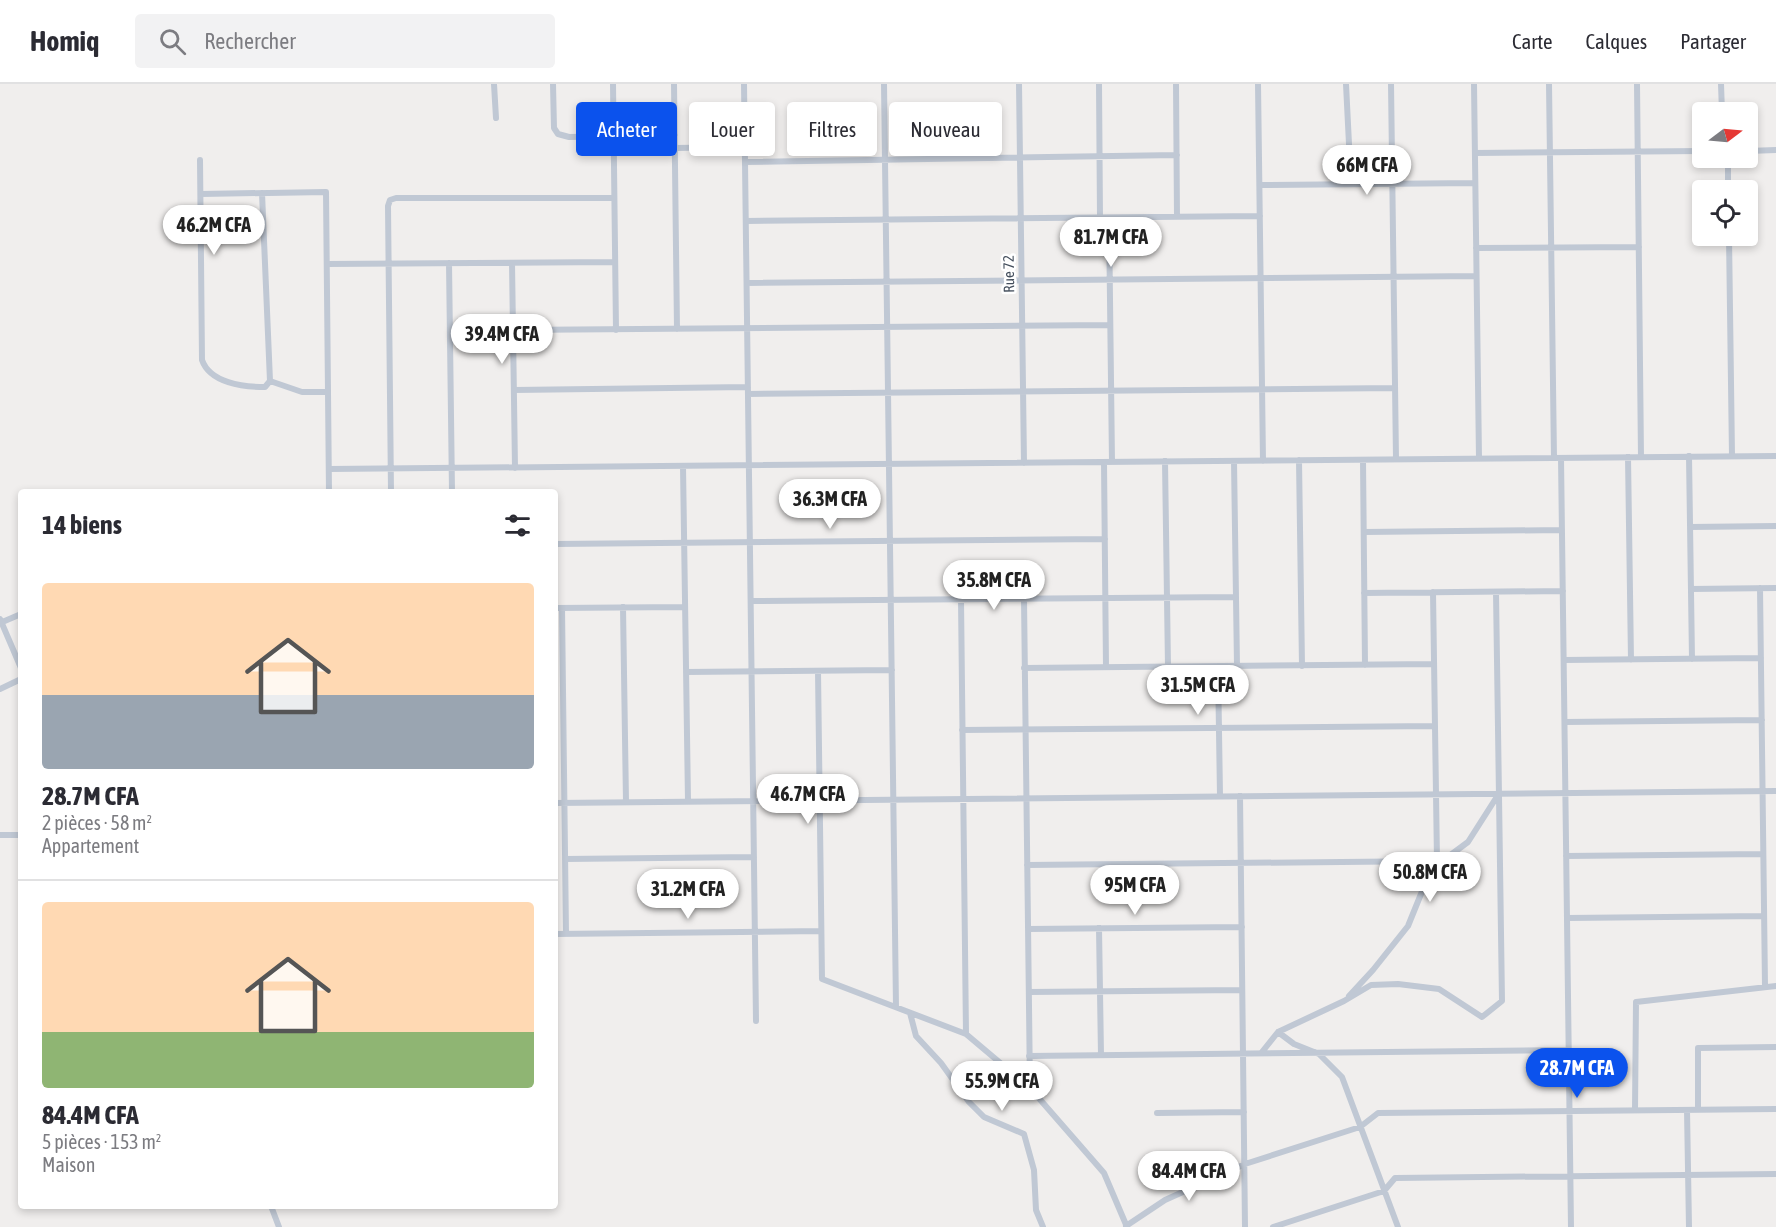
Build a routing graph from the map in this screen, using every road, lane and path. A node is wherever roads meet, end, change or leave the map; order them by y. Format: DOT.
graph roads {
  1 [pos="494,84"];
  2 [pos="553,84"];
  3 [pos="613,84"];
  4 [pos="674,84"];
  5 [pos="744,84"];
  6 [pos="884,84"];
  7 [pos="1019,84"];
  8 [pos="1099,84"];
  9 [pos="1176,84"];
  10 [pos="1258,84"];
  11 [pos="1346,84"];
  12 [pos="1391,84"];
  13 [pos="1474,84"];
  14 [pos="1549,84"];
  15 [pos="1636,84"];
  16 [pos="1721,84"];
  17 [pos="613,102"];
  18 [pos="674,102"];
  19 [pos="744,102"];
  20 [pos="1722,102"];
  21 [pos="496,118"];
  22 [pos="576,137"];
  23 [pos="1776,150"];
  24 [pos="1692,151"];
  25 [pos="1758,151"];
  26 [pos="1637,152"];
  27 [pos="1475,153"];
  28 [pos="1550,153"];
  29 [pos="1176,155"];
  30 [pos="614,156"];
  31 [pos="675,156"];
  32 [pos="745,156"];
  33 [pos="1100,156"];
  34 [pos="1020,158"];
  35 [pos="201,160"];
  36 [pos="885,160"];
  37 [pos="745,162"];
  38 [pos="1475,183"];
  39 [pos="1352,184"];
  40 [pos="1392,184"];
  41 [pos="1260,185"];
  42 [pos="262,193"];
  43 [pos="201,194"];
  44 [pos="614,198"];
  45 [pos="1260,216"];
  46 [pos="1177,217"];
  47 [pos="1021,218"];
  48 [pos="1100,218"];
  49 [pos="1109,218"];
  50 [pos="886,220"];
  51 [pos="746,221"];
  52 [pos="1729,246"];
  53 [pos="1639,247"];
  54 [pos="1476,248"];
  55 [pos="1551,248"];
  56 [pos="615,262"];
  57 [pos="449,263"];
  58 [pos="512,263"];
  59 [pos="327,264"];
  60 [pos="388,264"];
  61 [pos="1476,276"];
  62 [pos="1394,277"];
  63 [pos="1261,278"];
  64 [pos="1022,280"];
  65 [pos="1110,280"];
  66 [pos="887,282"];
  67 [pos="747,283"];
  68 [pos="1110,325"];
  69 [pos="1022,326"];
  70 [pos="887,327"];
  71 [pos="748,328"];
  72 [pos="678,329"];
  73 [pos="513,330"];
  74 [pos="616,330"];
  75 [pos="270,381"];
  76 [pos="1395,388"];
  77 [pos="1262,389"];
  78 [pos="514,390"];
  79 [pos="1111,390"];
  80 [pos="748,391"];
  81 [pos="1023,391"];
  82 [pos="328,392"];
  83 [pos="888,393"];
  84 [pos="1689,456"];
  85 [pos="1732,456"];
  86 [pos="1776,456"];
  87 [pos="1628,457"];
  88 [pos="1641,457"];
  89 [pos="1479,458"];
  90 [pos="1558,458"];
  91 [pos="1363,459"];
  92 [pos="1396,459"];
  93 [pos="1263,460"];
  94 [pos="1299,460"];
  95 [pos="1234,461"];
  96 [pos="1104,462"];
  97 [pos="1112,462"];
  98 [pos="1165,462"];
  99 [pos="1024,463"];
  100 [pos="889,464"];
  101 [pos="749,465"];
  102 [pos="683,466"];
  103 [pos="452,468"];
  104 [pos="515,468"];
  105 [pos="390,469"];
  106 [pos="329,470"];
  107 [pos="329,489"];
  108 [pos="391,489"];
  109 [pos="452,489"];
  110 [pos="1776,526"];
  111 [pos="1690,527"];
  112 [pos="1562,530"];
  113 [pos="1364,532"];
  114 [pos="1105,539"];
  115 [pos="890,541"];
  116 [pos="684,543"];
  117 [pos="750,543"];
  118 [pos="558,544"];
  119 [pos="1760,588"];
  120 [pos="1776,588"];
  121 [pos="1691,589"];
  122 [pos="1563,591"];
  123 [pos="1433,592"];
  124 [pos="1496,592"];
  125 [pos="1364,593"];
  126 [pos="1236,597"];
  127 [pos="1106,598"];
  128 [pos="1167,598"];
  129 [pos="1023,599"];
  130 [pos="891,600"];
  131 [pos="961,600"];
  132 [pos="751,602"];
  133 [pos="623,607"];
  134 [pos="685,607"];
  135 [pos="558,608"];
  136 [pos="18,615"];
  137 [pos="0,622"];
  138 [pos="1761,658"];
  139 [pos="1692,659"];
  140 [pos="1564,660"];
  141 [pos="1631,660"];
  142 [pos="18,661"];
  143 [pos="1434,664"];
  144 [pos="1365,665"];
  145 [pos="1218,666"];
  146 [pos="1237,666"];
  147 [pos="1302,666"];
  148 [pos="1168,667"];
  149 [pos="1024,668"];
  150 [pos="1106,668"];
  151 [pos="892,670"];
  152 [pos="752,671"];
  153 [pos="818,671"];
  154 [pos="686,672"];
  155 [pos="558,677"];
  156 [pos="563,677"];
  157 [pos="18,681"];
  158 [pos="0,688"];
  159 [pos="1762,720"];
  160 [pos="1565,722"];
  161 [pos="1435,726"];
  162 [pos="1219,728"];
  163 [pos="962,730"];
  164 [pos="1025,730"];
  165 [pos="558,738"];
  166 [pos="563,738"];
  167 [pos="1763,791"];
  168 [pos="1776,791"];
  169 [pos="1566,793"];
  170 [pos="1436,794"];
  171 [pos="1498,794"];
  172 [pos="1220,796"];
  173 [pos="1240,796"];
  174 [pos="1026,798"];
  175 [pos="963,799"];
  176 [pos="820,800"];
  177 [pos="893,800"];
  178 [pos="688,801"];
  179 [pos="754,801"];
  180 [pos="626,802"];
  181 [pos="558,803"];
  182 [pos="564,803"];
  183 [pos="1,833"];
  184 [pos="18,835"];
  185 [pos="1763,854"];
  186 [pos="1566,856"];
  187 [pos="754,857"];
  188 [pos="565,859"];
  189 [pos="1241,863"];
  190 [pos="1027,865"];
  191 [pos="558,874"];
  192 [pos="565,874"];
  193 [pos="1764,916"];
  194 [pos="1567,918"];
  195 [pos="1242,927"];
  196 [pos="1099,928"];
  197 [pos="1028,929"];
  198 [pos="821,931"];
  199 [pos="755,932"];
  200 [pos="558,934"];
  201 [pos="566,934"];
  202 [pos="1765,986"];
  203 [pos="1776,986"];
  204 [pos="1242,990"];
  205 [pos="1100,991"];
  206 [pos="1029,992"];
  207 [pos="1344,1001"];
  208 [pos="896,1008"];
  209 [pos="910,1013"];
  210 [pos="756,1021"];
  211 [pos="1278,1032"];
  212 [pos="966,1034"];
  213 [pos="1776,1047"];
  214 [pos="1569,1050"];
  215 [pos="1262,1053"];
  216 [pos="1243,1054"];
  217 [pos="1318,1054"];
  218 [pos="1029,1056"];
  219 [pos="1101,1056"];
  220 [pos="1030,1088"];
  221 [pos="1698,1109"];
  222 [pos="1776,1109"];
  223 [pos="1635,1110"];
  224 [pos="1688,1110"];
  225 [pos="1570,1111"];
  226 [pos="1244,1112"];
  227 [pos="1157,1113"];
  228 [pos="1360,1127"];
  229 [pos="1245,1164"];
  230 [pos="1776,1174"];
  231 [pos="1688,1175"];
  232 [pos="1570,1176"];
  233 [pos="1384,1191"];
  234 [pos="272,1209"];
  235 [pos="279,1227"];
  236 [pos="1043,1227"];
  237 [pos="1127,1227"];
  238 [pos="1245,1227"];
  239 [pos="1273,1227"];
  240 [pos="1398,1227"];
  241 [pos="1571,1227"];
  242 [pos="1689,1227"];
  1 -- 21 [label="street"];
  2 -- 22 [label="street"];
  3 -- 17 [label="street"];
  4 -- 18 [label="street"];
  5 -- 19 [label="street"];
  6 -- 36 [label="street"];
  7 -- 34 [label="street, Rue 72"];
  8 -- 33 [label="street"];
  9 -- 29 [label="street"];
  10 -- 41 [label="street"];
  11 -- 39 [label="street"];
  12 -- 40 [label="street"];
  13 -- 27 [label="street"];
  14 -- 28 [label="street"];
  15 -- 26 [label="street"];
  16 -- 20 [label="street"];
  23 -- 25 [label="street"];
  24 -- 26 [label="street"];
  26 -- 28 [label="street"];
  26 -- 53 [label="street"];
  27 -- 28 [label="street"];
  27 -- 38 [label="street"];
  28 -- 55 [label="street"];
  29 -- 33 [label="street"];
  29 -- 46 [label="street"];
  30 -- 44 [label="street"];
  31 -- 72 [label="street"];
  32 -- 37 [label="street"];
  33 -- 34 [label="street"];
  33 -- 48 [label="street"];
  34 -- 36 [label="street"];
  34 -- 47 [label="street, Rue 72"];
  35 -- 43 [label="street"];
  36 -- 37 [label="street"];
  36 -- 50 [label="street"];
  37 -- 51 [label="street"];
  38 -- 40 [label="street"];
  38 -- 54 [label="street"];
  39 -- 40 [label="street"];
  39 -- 41 [label="street"];
  40 -- 62 [label="street"];
  41 -- 45 [label="street"];
  42 -- 43 [label="street"];
  42 -- 59 [label="street"];
  42 -- 75 [label="street"];
  43 -- 75 [label="street"];
  44 -- 56 [label="street"];
  44 -- 60 [label="street"];
  45 -- 46 [label="street"];
  45 -- 63 [label="street"];
  46 -- 49 [label="street"];
  47 -- 48 [label="street"];
  47 -- 50 [label="street"];
  47 -- 64 [label="street, Rue 72"];
  48 -- 49 [label="street"];
  49 -- 65 [label="street"];
  50 -- 51 [label="street"];
  50 -- 66 [label="street"];
  51 -- 67 [label="street"];
  52 -- 85 [label="street"];
  53 -- 55 [label="street"];
  53 -- 88 [label="street"];
  54 -- 55 [label="street"];
  54 -- 61 [label="street"];
  55 -- 90 [label="street"];
  56 -- 58 [label="street"];
  56 -- 74 [label="street"];
  57 -- 58 [label="street"];
  57 -- 60 [label="street"];
  57 -- 103 [label="street"];
  58 -- 73 [label="street"];
  59 -- 60 [label="street"];
  59 -- 82 [label="street"];
  60 -- 105 [label="street"];
  61 -- 62 [label="street"];
  61 -- 89 [label="street"];
  62 -- 63 [label="street"];
  62 -- 76 [label="street"];
  63 -- 65 [label="street"];
  63 -- 77 [label="street"];
  64 -- 65 [label="street"];
  64 -- 66 [label="street"];
  64 -- 69 [label="street, Rue 72"];
  65 -- 68 [label="street"];
  66 -- 67 [label="street"];
  66 -- 70 [label="street"];
  67 -- 71 [label="street"];
  68 -- 69 [label="street"];
  68 -- 79 [label="street"];
  69 -- 70 [label="street"];
  69 -- 81 [label="street, Rue 72"];
  70 -- 71 [label="street"];
  70 -- 83 [label="street"];
  71 -- 72 [label="street"];
  71 -- 80 [label="street"];
  72 -- 74 [label="street"];
  73 -- 74 [label="street"];
  73 -- 78 [label="street"];
  75 -- 82 [label="street"];
  76 -- 77 [label="street"];
  76 -- 92 [label="street"];
  77 -- 79 [label="street"];
  77 -- 93 [label="street"];
  78 -- 80 [label="street"];
  78 -- 104 [label="street"];
  79 -- 81 [label="street"];
  79 -- 97 [label="street"];
  80 -- 83 [label="street"];
  80 -- 101 [label="street"];
  81 -- 83 [label="street"];
  81 -- 99 [label="street, Rue 72"];
  82 -- 106 [label="street"];
  83 -- 100 [label="street"];
  84 -- 85 [label="street"];
  84 -- 88 [label="street"];
  84 -- 111 [label="street"];
  85 -- 86 [label="street"];
  87 -- 88 [label="street"];
  87 -- 90 [label="street"];
  87 -- 141 [label="street"];
  89 -- 90 [label="street"];
  89 -- 92 [label="street"];
  90 -- 112 [label="street"];
  91 -- 92 [label="street"];
  91 -- 94 [label="street"];
  91 -- 113 [label="street"];
  93 -- 94 [label="street"];
  93 -- 95 [label="street"];
  94 -- 147 [label="street"];
  95 -- 98 [label="street"];
  95 -- 126 [label="street"];
  96 -- 97 [label="street"];
  96 -- 99 [label="street"];
  96 -- 114 [label="street"];
  97 -- 98 [label="street"];
  98 -- 128 [label="street"];
  99 -- 100 [label="street"];
  100 -- 101 [label="street"];
  100 -- 115 [label="street"];
  101 -- 102 [label="street"];
  101 -- 117 [label="street"];
  102 -- 104 [label="street"];
  102 -- 116 [label="street"];
  103 -- 104 [label="street"];
  103 -- 105 [label="street"];
  103 -- 109 [label="street"];
  105 -- 106 [label="street"];
  105 -- 108 [label="street"];
  106 -- 107 [label="street"];
  110 -- 111 [label="street"];
  111 -- 121 [label="street"];
  112 -- 113 [label="street"];
  112 -- 122 [label="street"];
  113 -- 125 [label="street"];
  114 -- 115 [label="street"];
  114 -- 127 [label="street"];
  115 -- 117 [label="street"];
  115 -- 130 [label="street"];
  116 -- 117 [label="street"];
  116 -- 118 [label="street"];
  116 -- 134 [label="street"];
  117 -- 132 [label="street"];
  119 -- 120 [label="street"];
  119 -- 121 [label="street"];
  119 -- 138 [label="street"];
  121 -- 139 [label="street"];
  122 -- 124 [label="street"];
  122 -- 140 [label="street"];
  123 -- 124 [label="street"];
  123 -- 125 [label="street"];
  123 -- 143 [label="street"];
  124 -- 171 [label="street"];
  125 -- 144 [label="street"];
  126 -- 128 [label="street"];
  126 -- 146 [label="street"];
  127 -- 128 [label="street"];
  127 -- 129 [label="street"];
  127 -- 150 [label="street"];
  128 -- 148 [label="street"];
  129 -- 131 [label="street"];
  129 -- 149 [label="street"];
  130 -- 131 [label="street"];
  130 -- 132 [label="street"];
  130 -- 151 [label="street"];
  131 -- 163 [label="street"];
  132 -- 152 [label="street"];
  133 -- 134 [label="street"];
  133 -- 135 [label="street"];
  133 -- 180 [label="street"];
  134 -- 154 [label="street"];
  135 -- 156 [label="street"];
  136 -- 137 [label="street"];
  137 -- 142 [label="street"];
  138 -- 139 [label="street"];
  138 -- 159 [label="street"];
  139 -- 141 [label="street"];
  140 -- 141 [label="street"];
  140 -- 160 [label="street"];
  143 -- 144 [label="street"];
  143 -- 161 [label="street"];
  144 -- 147 [label="street"];
  145 -- 146 [label="street"];
  145 -- 148 [label="street"];
  145 -- 162 [label="street"];
  146 -- 147 [label="street"];
  148 -- 150 [label="street"];
  149 -- 150 [label="street"];
  149 -- 164 [label="street"];
  151 -- 153 [label="street"];
  151 -- 177 [label="street"];
  152 -- 153 [label="street"];
  152 -- 154 [label="street"];
  152 -- 179 [label="street"];
  153 -- 176 [label="street"];
  154 -- 178 [label="street"];
  155 -- 156 [label="street"];
  156 -- 166 [label="street"];
  157 -- 158 [label="street"];
  159 -- 160 [label="street"];
  159 -- 167 [label="street"];
  160 -- 169 [label="street"];
  161 -- 162 [label="street"];
  161 -- 170 [label="street"];
  162 -- 164 [label="street"];
  162 -- 172 [label="street"];
  163 -- 164 [label="street"];
  163 -- 175 [label="street"];
  164 -- 174 [label="street"];
  165 -- 166 [label="street"];
  166 -- 182 [label="street"];
  167 -- 168 [label="street"];
  167 -- 169 [label="street"];
  167 -- 185 [label="street"];
  169 -- 171 [label="street"];
  169 -- 186 [label="street"];
  170 -- 171 [label="street"];
  170 -- 173 [label="street"];
  170 -- 189 [label="street"];
  171 -- 207 [label="street"];
  171 -- 207 [label="street"];
  172 -- 173 [label="street"];
  172 -- 174 [label="street"];
  173 -- 189 [label="street"];
  174 -- 175 [label="street"];
  174 -- 190 [label="street"];
  175 -- 177 [label="street"];
  175 -- 212 [label="street"];
  176 -- 177 [label="street"];
  176 -- 179 [label="street"];
  176 -- 198 [label="street"];
  177 -- 208 [label="street"];
  178 -- 179 [label="street"];
  178 -- 180 [label="street"];
  179 -- 187 [label="street"];
  180 -- 182 [label="street"];
  181 -- 182 [label="street"];
  182 -- 188 [label="street"];
  183 -- 184 [label="street"];
  185 -- 186 [label="street"];
  185 -- 193 [label="street"];
  186 -- 194 [label="street"];
  187 -- 188 [label="street"];
  187 -- 199 [label="street"];
  188 -- 192 [label="street"];
  189 -- 190 [label="street"];
  189 -- 195 [label="street"];
  190 -- 197 [label="street"];
  191 -- 192 [label="street"];
  192 -- 201 [label="street"];
  193 -- 194 [label="street"];
  193 -- 202 [label="street"];
  194 -- 214 [label="street"];
  195 -- 196 [label="street"];
  195 -- 204 [label="street"];
  196 -- 197 [label="street"];
  196 -- 205 [label="street"];
  197 -- 206 [label="street"];
  198 -- 199 [label="street"];
  198 -- 208 [label="street"];
  199 -- 201 [label="street"];
  199 -- 210 [label="street"];
  200 -- 201 [label="street"];
  202 -- 203 [label="street"];
  202 -- 223 [label="street"];
  204 -- 205 [label="street"];
  204 -- 216 [label="street"];
  205 -- 206 [label="street"];
  205 -- 219 [label="street"];
  206 -- 218 [label="street"];
  207 -- 211 [label="street"];
  208 -- 209 [label="street"];
  209 -- 212 [label="street"];
  209 -- 236 [label="street"];
  211 -- 215 [label="street"];
  211 -- 217 [label="street"];
  212 -- 220 [label="street"];
  213 -- 221 [label="street"];
  214 -- 217 [label="street"];
  214 -- 225 [label="street"];
  215 -- 216 [label="street"];
  215 -- 217 [label="street"];
  216 -- 219 [label="street"];
  216 -- 226 [label="street"];
  217 -- 228 [label="street"];
  218 -- 219 [label="street"];
  218 -- 220 [label="street"];
  220 -- 237 [label="street"];
  221 -- 222 [label="street"];
  221 -- 224 [label="street"];
  223 -- 224 [label="street"];
  223 -- 225 [label="street"];
  224 -- 231 [label="street"];
  225 -- 228 [label="street"];
  225 -- 232 [label="street"];
  226 -- 227 [label="street"];
  226 -- 229 [label="street"];
  228 -- 229 [label="street"];
  228 -- 233 [label="street"];
  229 -- 237 [label="street"];
  229 -- 238 [label="street"];
  230 -- 231 [label="street"];
  231 -- 232 [label="street"];
  231 -- 242 [label="street"];
  232 -- 233 [label="street"];
  232 -- 241 [label="street"];
  233 -- 239 [label="street"];
  233 -- 240 [label="street"];
  234 -- 235 [label="street"];
}
